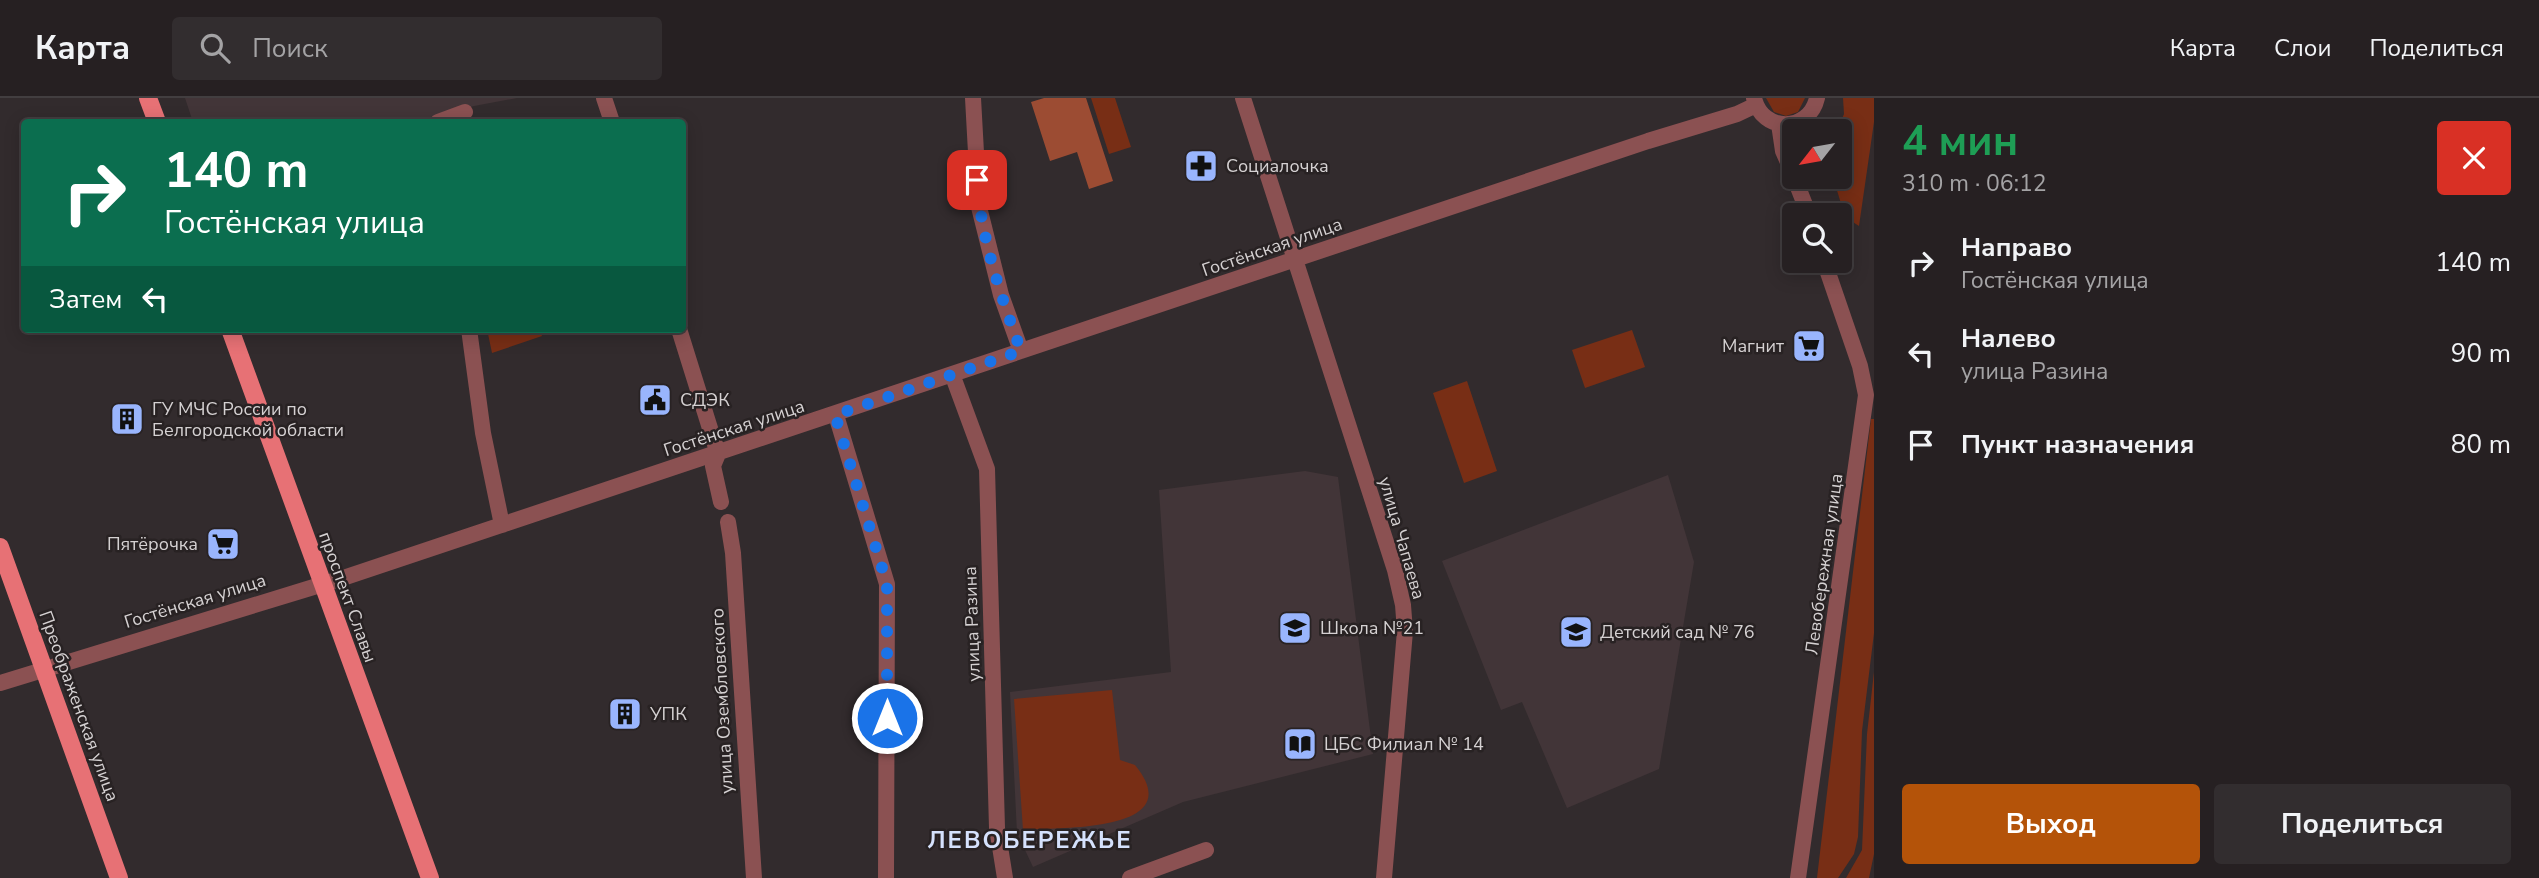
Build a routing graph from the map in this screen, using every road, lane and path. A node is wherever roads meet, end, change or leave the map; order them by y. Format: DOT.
graph roads {
  1 [pos="148,98"];
  2 [pos="604,98"];
  3 [pos="973,98"];
  4 [pos="1243,98"];
  5 [pos="1816,98"];
  6 [pos="1755,101"];
  7 [pos="465,112"];
  8 [pos="1809,115"];
  9 [pos="156,119"];
  10 [pos="446,119"];
  11 [pos="611,119"];
  12 [pos="1808,119"];
  13 [pos="1779,124"];
  14 [pos="1782,144"];
  15 [pos="1295,260"];
  16 [pos="1828,273"];
  17 [pos="231,333"];
  18 [pos="470,333"];
  19 [pos="680,333"];
  20 [pos="1021,351"];
  21 [pos="952,374"];
  22 [pos="835,415"];
  23 [pos="718,454"];
  24 [pos="721,502"];
  25 [pos="727,522"];
  26 [pos="502,525"];
  27 [pos="0,547"];
  28 [pos="320,583"];
  29 [pos="42,668"];
  30 [pos="0,683"];
  31 [pos="1206,850"];
  32 [pos="119,878"];
  33 [pos="430,878"];
  34 [pos="754,878"];
  35 [pos="886,878"];
  36 [pos="1005,878"];
  37 [pos="1130,878"];
  38 [pos="1384,878"];
  39 [pos="1798,878"];
  1 -- 9 [label="main road"];
  2 -- 11 [label="street"];
  3 -- 20 [label="street"];
  4 -- 15 [label="street, улица Чапаева"];
  5 -- 8 [label="street"];
  6 -- 13 [label="street"];
  6 -- 15 [label="street, Гостёнская улица"];
  7 -- 10 [label="street"];
  8 -- 12 [label="street"];
  8 -- 13 [label="street"];
  13 -- 14 [label="street"];
  15 -- 20 [label="street, Гостёнская улица"];
  15 -- 38 [label="street, улица Чапаева"];
  16 -- 39 [label="street, Левобережная улица"];
  17 -- 28 [label="main road, проспект Славы"];
  18 -- 26 [label="street"];
  19 -- 23 [label="street"];
  20 -- 21 [label="street, Гостёнская улица"];
  21 -- 22 [label="street, Гостёнская улица"];
  21 -- 36 [label="street, улица Разина"];
  22 -- 23 [label="street, Гостёнская улица"];
  22 -- 35 [label="street"];
  23 -- 24 [label="street"];
  23 -- 26 [label="street, Гостёнская улица"];
  25 -- 34 [label="street, улица Озембловского"];
  26 -- 28 [label="street, Гостёнская улица"];
  27 -- 29 [label="main road, Преображенская улица"];
  28 -- 29 [label="street, Гостёнская улица"];
  28 -- 33 [label="main road, проспект Славы"];
  29 -- 30 [label="street, Гостёнская улица"];
  29 -- 32 [label="main road, Преображенская улица"];
  31 -- 37 [label="street"];
}
